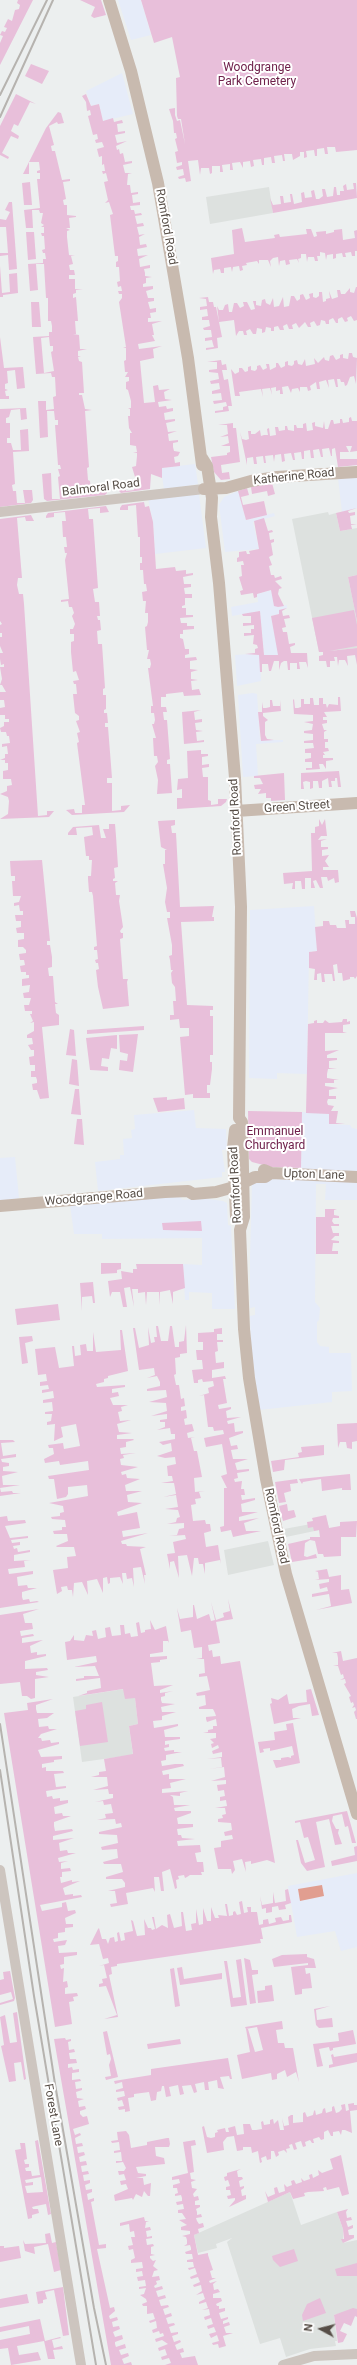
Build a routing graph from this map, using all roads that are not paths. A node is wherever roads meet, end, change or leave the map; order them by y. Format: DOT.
graph roads {
  1 [pos="109,0"];
  2 [pos="357,472"];
  3 [pos="228,487"];
  4 [pos="208,488"];
  5 [pos="0,512"];
  6 [pos="212,513"];
  7 [pos="357,803"];
  8 [pos="236,810"];
  9 [pos="357,1177"];
  10 [pos="238,1181"];
  11 [pos="0,1206"];
  12 [pos="357,1814"];
  13 [pos="0,1870"];
  14 [pos="357,2354"];
  15 [pos="81,2365"];
  16 [pos="283,2365"];
  1 -- 4 [label="main road, Romford Road"];
  2 -- 3 [label="main road, Katherine Road"];
  3 -- 4 [label="main road, Katherine Road"];
  3 -- 6 [label="main road"];
  4 -- 5 [label="street, Balmoral Road"];
  4 -- 6 [label="main road, Romford Road"];
  6 -- 8 [label="main road, Romford Road"];
  7 -- 8 [label="main road, Green Street"];
  8 -- 10 [label="main road, Romford Road"];
  9 -- 10 [label="main road, Upton Lane"];
  10 -- 11 [label="main road, Woodgrange Road"];
  10 -- 12 [label="main road, Romford Road"];
  13 -- 15 [label="street, Forest Lane"];
  14 -- 16 [label="street"];
}
